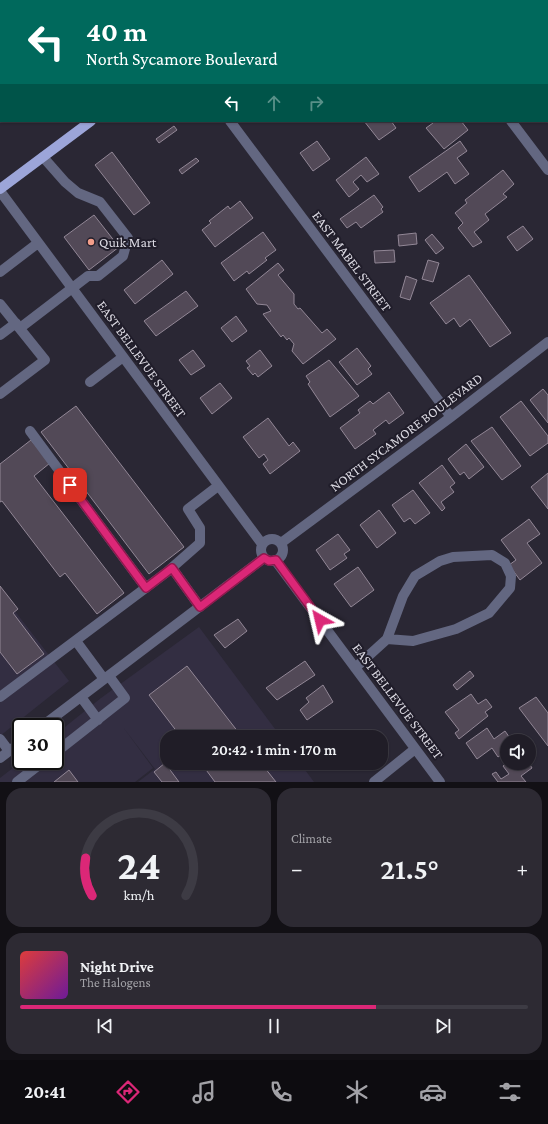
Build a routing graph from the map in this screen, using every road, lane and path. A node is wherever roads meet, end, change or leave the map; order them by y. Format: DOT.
graph roads {
  1 [pos="90,122"];
  2 [pos="231,122"];
  3 [pos="512,122"];
  4 [pos="43,156"];
  5 [pos="548,170"];
  6 [pos="0,190"];
  7 [pos="38,243"];
  8 [pos="0,272"];
  9 [pos="72,288"];
  10 [pos="0,304"];
  11 [pos="18,326"];
  12 [pos="0,335"];
  13 [pos="548,342"];
  14 [pos="123,357"];
  15 [pos="90,382"];
  16 [pos="0,394"];
  17 [pos="451,417"];
  18 [pos="30,431"];
  19 [pos="218,486"];
  20 [pos="281,543"];
  21 [pos="262,544"];
  22 [pos="264,558"];
  23 [pos="276,560"];
  24 [pos="172,568"];
  25 [pos="146,588"];
  26 [pos="200,607"];
  27 [pos="387,639"];
  28 [pos="76,641"];
  29 [pos="355,668"];
  30 [pos="106,678"];
  31 [pos="81,697"];
  32 [pos="0,698"];
  33 [pos="53,718"];
  34 [pos="98,720"];
  35 [pos="0,739"];
  36 [pos="64,746"];
  37 [pos="415,749"];
  38 [pos="12,750"];
  39 [pos="9,752"];
  40 [pos="0,758"];
  41 [pos="32,770"];
  42 [pos="17,782"];
  43 [pos="374,782"];
  44 [pos="440,782"];
  1 -- 4 [label="main road"];
  2 -- 17 [label="street, EAST MABEL STREET"];
  3 -- 5 [label="street"];
  4 -- 6 [label="main road"];
  4 -- 9 [label="street"];
  6 -- 7 [label="street, EAST BELLEVUE STREET"];
  7 -- 8 [label="street"];
  7 -- 9 [label="street, EAST BELLEVUE STREET"];
  9 -- 11 [label="street"];
  9 -- 14 [label="street, EAST BELLEVUE STREET"];
  10 -- 11 [label="street"];
  11 -- 12 [label="street"];
  11 -- 16 [label="street"];
  13 -- 17 [label="street, NORTH SYCAMORE BOULEVARD"];
  14 -- 15 [label="street"];
  14 -- 19 [label="street, EAST BELLEVUE STREET"];
  17 -- 20 [label="street, NORTH SYCAMORE BOULEVARD"];
  18 -- 25 [label="street"];
  19 -- 21 [label="street, EAST BELLEVUE STREET"];
  19 -- 24 [label="street"];
  20 -- 21 [label="street"];
  20 -- 23 [label="street"];
  21 -- 22 [label="street"];
  22 -- 23 [label="street"];
  22 -- 26 [label="street"];
  23 -- 29 [label="street, EAST BELLEVUE STREET"];
  24 -- 25 [label="street"];
  24 -- 26 [label="street"];
  25 -- 28 [label="street"];
  26 -- 30 [label="street"];
  27 -- 27 [label="street"];
  27 -- 29 [label="street"];
  28 -- 30 [label="street"];
  28 -- 32 [label="street"];
  29 -- 37 [label="street, EAST BELLEVUE STREET"];
  30 -- 31 [label="street"];
  30 -- 34 [label="street"];
  31 -- 33 [label="street"];
  31 -- 34 [label="street"];
  34 -- 36 [label="street"];
  35 -- 39 [label="street"];
  37 -- 43 [label="street"];
  37 -- 44 [label="street, EAST BELLEVUE STREET"];
  38 -- 39 [label="street"];
  39 -- 40 [label="street"];
  41 -- 42 [label="street"];
}
